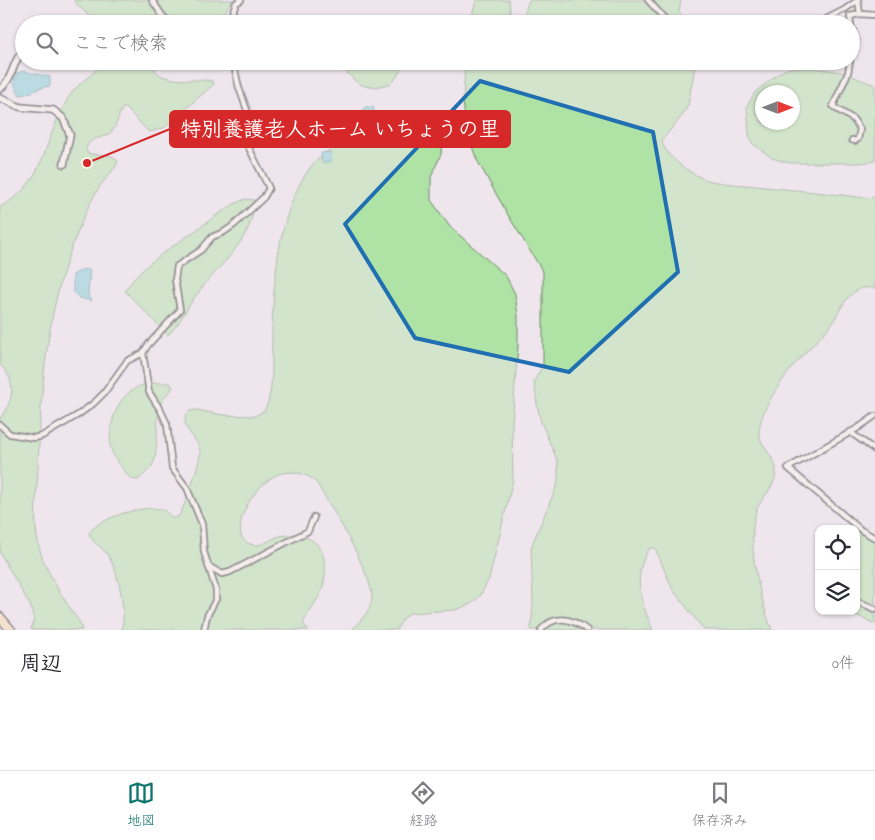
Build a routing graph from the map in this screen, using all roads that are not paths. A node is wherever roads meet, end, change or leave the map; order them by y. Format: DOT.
graph roads {
  1 [pos="152,0"];
  2 [pos="242,0"];
  3 [pos="648,0"];
  4 [pos="858,0"];
  5 [pos="860,14"];
  6 [pos="162,15"];
  7 [pos="231,15"];
  8 [pos="661,15"];
  9 [pos="834,15"];
  10 [pos="855,15"];
  11 [pos="875,15"];
  12 [pos="15,62"];
  13 [pos="235,70"];
  14 [pos="848,70"];
  15 [pos="0,89"];
  16 [pos="0,98"];
  17 [pos="852,140"];
  18 [pos="64,164"];
  19 [pos="144,353"];
  20 [pos="875,416"];
  21 [pos="0,425"];
  22 [pos="850,432"];
  23 [pos="875,450"];
  24 [pos="314,517"];
  25 [pos="875,538"];
  26 [pos="208,566"];
  27 [pos="860,602"];
  28 [pos="875,608"];
  29 [pos="0,617"];
  30 [pos="11,630"];
  31 [pos="204,630"];
  32 [pos="541,630"];
  33 [pos="587,630"];
  1 -- 6 [label="street"];
  2 -- 7 [label="street"];
  3 -- 8 [label="street"];
  4 -- 5 [label="street"];
  4 -- 9 [label="street"];
  5 -- 10 [label="street"];
  5 -- 11 [label="street"];
  12 -- 15 [label="street"];
  13 -- 19 [label="street"];
  14 -- 17 [label="street"];
  16 -- 18 [label="street"];
  19 -- 21 [label="street"];
  19 -- 26 [label="street"];
  20 -- 22 [label="street"];
  22 -- 23 [label="street"];
  22 -- 25 [label="street"];
  24 -- 26 [label="street"];
  26 -- 31 [label="street"];
  27 -- 28 [label="street"];
  29 -- 30 [label="highway"];
  32 -- 33 [label="street"];
}
